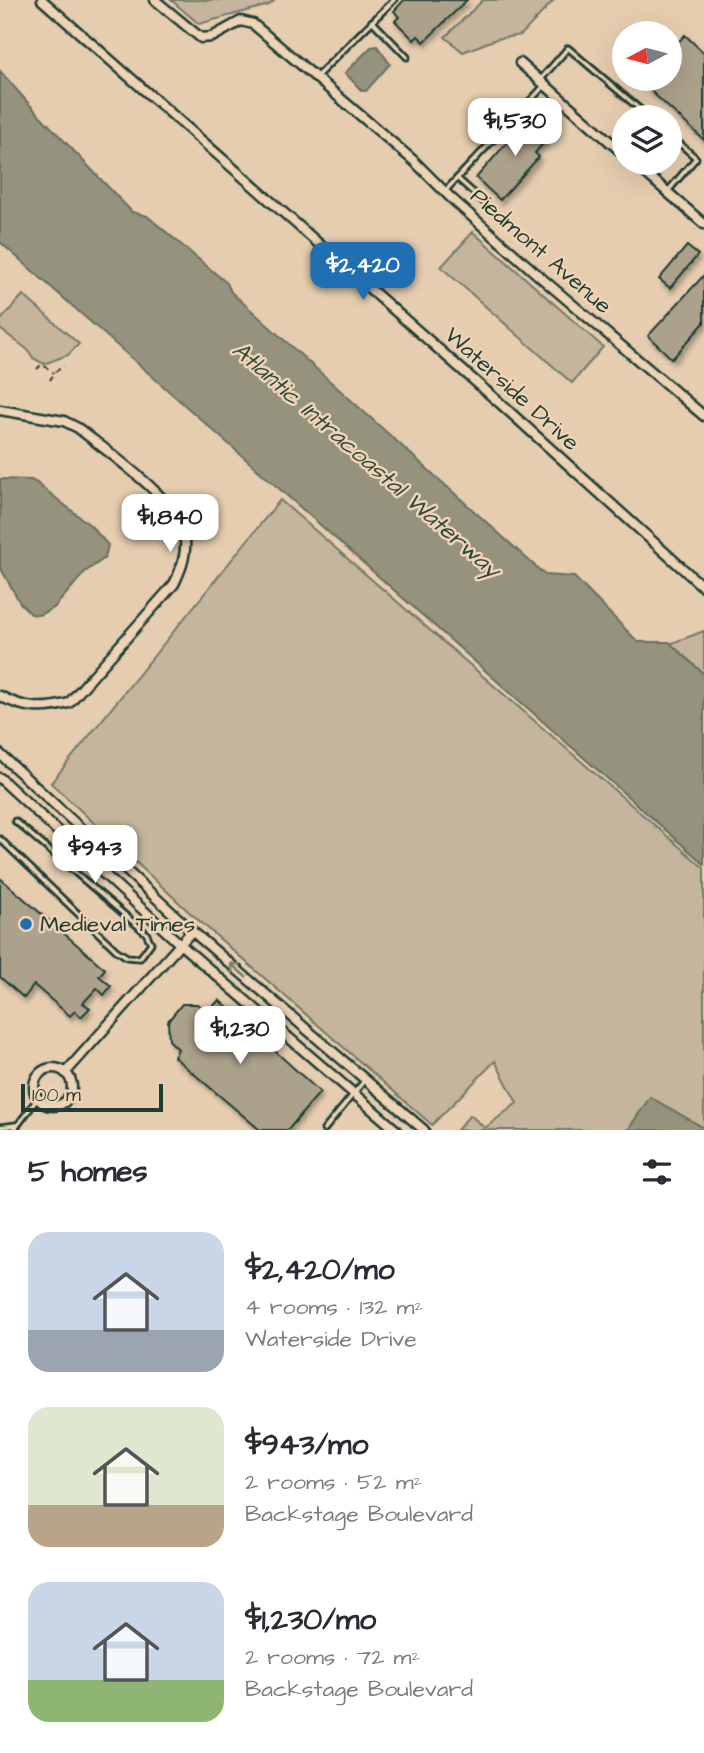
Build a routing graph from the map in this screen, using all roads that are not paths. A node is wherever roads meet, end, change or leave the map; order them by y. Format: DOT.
graph roads {
  1 [pos="42,0"];
  2 [pos="155,0"];
  3 [pos="394,0"];
  4 [pos="372,21"];
  5 [pos="407,57"];
  6 [pos="520,63"];
  7 [pos="316,78"];
  8 [pos="543,83"];
  9 [pos="635,105"];
  10 [pos="612,144"];
  11 [pos="682,146"];
  12 [pos="682,174"];
  13 [pos="648,175"];
  14 [pos="682,175"];
  15 [pos="457,178"];
  16 [pos="444,191"];
  17 [pos="667,192"];
  18 [pos="486,204"];
  19 [pos="704,224"];
  20 [pos="0,410"];
  21 [pos="704,416"];
  22 [pos="702,586"];
  23 [pos="0,696"];
  24 [pos="0,754"];
  25 [pos="0,778"];
  26 [pos="15,821"];
  27 [pos="0,839"];
  28 [pos="192,931"];
  29 [pos="180,944"];
  30 [pos="66,1072"];
  31 [pos="366,1080"];
  32 [pos="354,1093"];
  33 [pos="38,1098"];
  34 [pos="18,1124"];
  35 [pos="0,1127"];
  36 [pos="14,1130"];
  37 [pos="22,1130"];
  38 [pos="324,1130"];
  39 [pos="396,1130"];
  40 [pos="424,1130"];
  1 -- 22 [label="street, Waterside Drive"];
  2 -- 7 [label="street, Piedmont Avenue"];
  3 -- 4 [label="lane"];
  4 -- 5 [label="lane"];
  4 -- 7 [label="lane"];
  6 -- 8 [label="street"];
  7 -- 16 [label="street, Piedmont Avenue"];
  8 -- 9 [label="lane"];
  8 -- 10 [label="street"];
  8 -- 15 [label="lane"];
  11 -- 12 [label="lane"];
  13 -- 17 [label="street"];
  14 -- 17 [label="lane"];
  15 -- 16 [label="lane"];
  15 -- 18 [label="lane"];
  16 -- 21 [label="street, Piedmont Avenue"];
  17 -- 19 [label="street"];
  20 -- 23 [label="street"];
  24 -- 28 [label="street"];
  25 -- 29 [label="street"];
  26 -- 27 [label="lane"];
  28 -- 29 [label="street"];
  31 -- 28 [label="street, one-way"];
  29 -- 30 [label="street"];
  29 -- 32 [label="street"];
  30 -- 33 [label="street"];
  30 -- 33 [label="street"];
  31 -- 32 [label="lane"];
  31 -- 40 [label="street"];
  32 -- 38 [label="lane"];
  32 -- 39 [label="street"];
  33 -- 34 [label="lane"];
  34 -- 35 [label="lane"];
  34 -- 36 [label="lane"];
  34 -- 37 [label="lane"];
}
